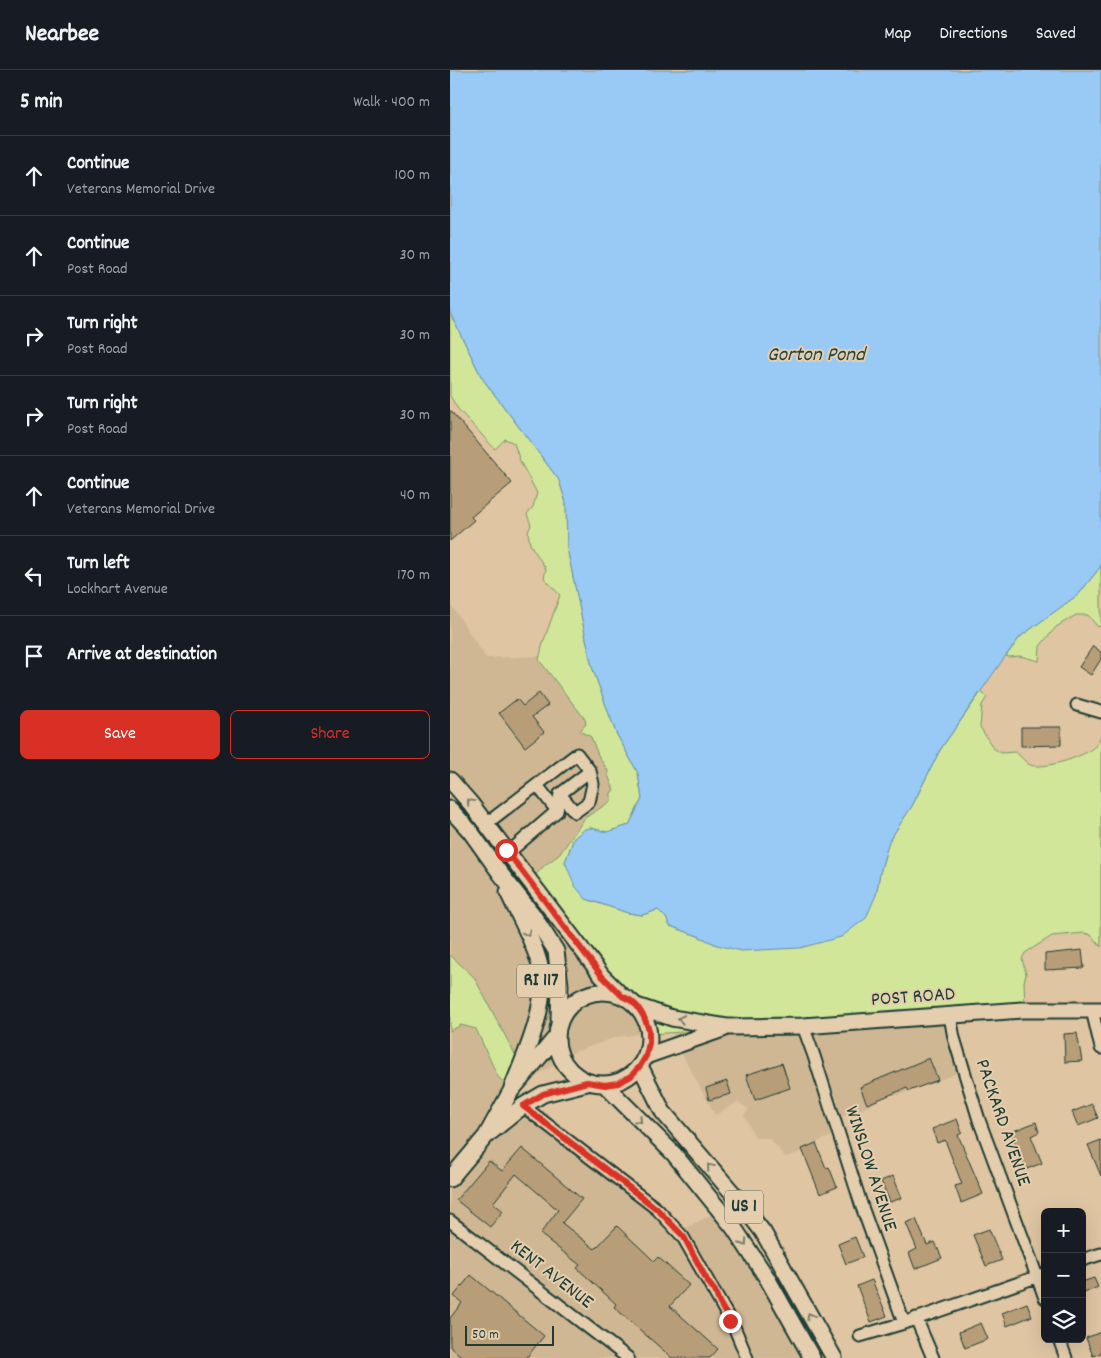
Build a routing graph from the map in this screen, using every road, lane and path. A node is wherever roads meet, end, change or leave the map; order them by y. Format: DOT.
graph roads {
  1 [pos="1077,705"];
  2 [pos="1101,712"];
  3 [pos="590,772"];
  4 [pos="450,780"];
  5 [pos="537,785"];
  6 [pos="560,794"];
  7 [pos="450,809"];
  8 [pos="557,811"];
  9 [pos="486,824"];
  10 [pos="508,853"];
  11 [pos="500,873"];
  12 [pos="622,996"];
  13 [pos="637,1006"];
  14 [pos="1097,1010"];
  15 [pos="950,1016"];
  16 [pos="559,1021"];
  17 [pos="803,1026"];
  18 [pos="727,1027"];
  19 [pos="556,1037"];
  20 [pos="1101,1048"];
  21 [pos="643,1061"];
  22 [pos="587,1082"];
  23 [pos="605,1085"];
  24 [pos="510,1091"];
  25 [pos="523,1106"];
  26 [pos="486,1136"];
  27 [pos="450,1179"];
  28 [pos="450,1221"];
  29 [pos="1101,1254"];
  30 [pos="1086,1259"];
  31 [pos="1041,1275"];
  32 [pos="916,1318"];
  33 [pos="904,1322"];
  34 [pos="860,1336"];
  35 [pos="1060,1343"];
  36 [pos="628,1358"];
  37 [pos="747,1358"];
  38 [pos="812,1358"];
  39 [pos="834,1358"];
  40 [pos="933,1358"];
  41 [pos="1066,1358"];
  1 -- 2 [label="street"];
  3 -- 5 [label="street"];
  3 -- 6 [label="street"];
  3 -- 6 [label="street"];
  9 -- 4 [label="main road, one-way"];
  5 -- 8 [label="street"];
  5 -- 9 [label="street"];
  6 -- 8 [label="street"];
  7 -- 11 [label="main road"];
  8 -- 10 [label="street"];
  9 -- 10 [label="main road"];
  10 -- 12 [label="main road"];
  11 -- 16 [label="main road"];
  11 -- 24 [label="main road, RI 117, one-way"];
  12 -- 13 [label="main road, POST ROAD"];
  12 -- 16 [label="main road, POST ROAD"];
  18 -- 13 [label="main road, POST ROAD, one-way"];
  13 -- 21 [label="main road, POST ROAD"];
  14 -- 15 [label="main road, POST ROAD"];
  14 -- 20 [label="street"];
  15 -- 17 [label="main road, POST ROAD"];
  15 -- 31 [label="street, PACKARD AVENUE"];
  16 -- 19 [label="main road, POST ROAD"];
  17 -- 18 [label="main road, POST ROAD"];
  17 -- 33 [label="street, WINSLOW AVENUE"];
  18 -- 21 [label="main road, POST ROAD"];
  19 -- 22 [label="main road, POST ROAD"];
  19 -- 24 [label="main road"];
  21 -- 23 [label="main road, POST ROAD"];
  39 -- 21 [label="main road, US 1, one-way"];
  22 -- 23 [label="main road, POST ROAD"];
  22 -- 25 [label="main road, RI 117"];
  23 -- 38 [label="main road, US 1, one-way"];
  24 -- 26 [label="main road, RI 117"];
  25 -- 26 [label="main road, RI 117"];
  25 -- 37 [label="street"];
  26 -- 27 [label="main road, RI 117"];
  28 -- 36 [label="street, KENT AVENUE"];
  29 -- 30 [label="street"];
  31 -- 32 [label="street"];
  32 -- 33 [label="street"];
  32 -- 40 [label="street"];
  33 -- 34 [label="street"];
  35 -- 41 [label="street"];
}
